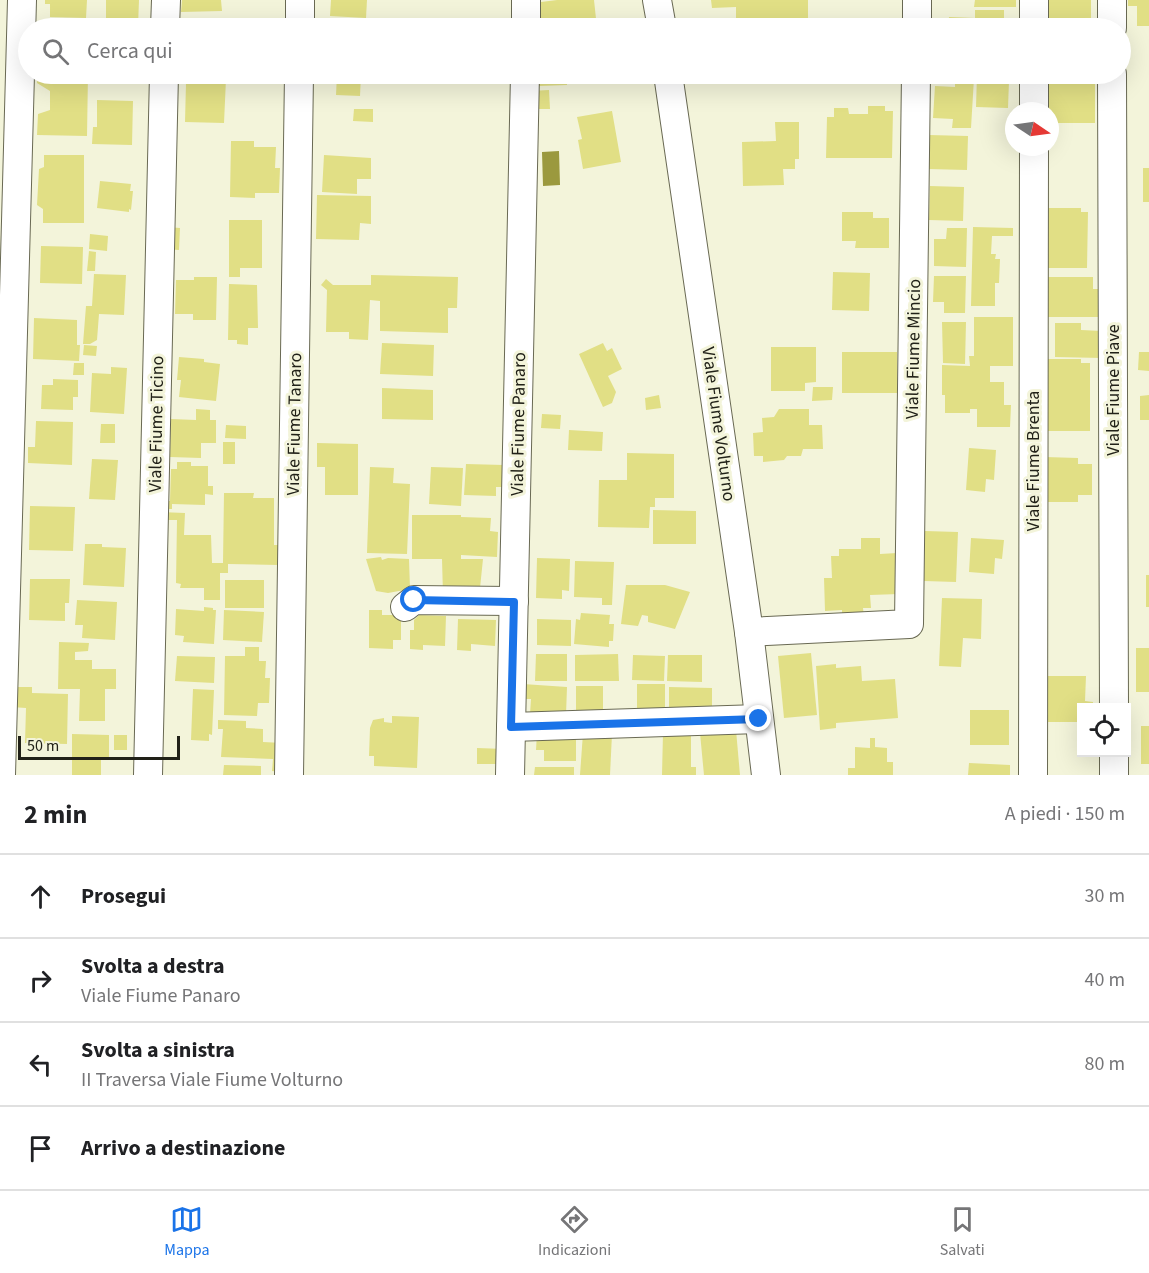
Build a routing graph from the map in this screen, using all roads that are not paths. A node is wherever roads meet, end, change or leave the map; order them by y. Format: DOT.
graph roads {
  1 [pos="22,0"];
  2 [pos="166,0"];
  3 [pos="300,0"];
  4 [pos="526,0"];
  5 [pos="657,0"];
  6 [pos="917,0"];
  7 [pos="1034,0"];
  8 [pos="1112,0"];
  9 [pos="22,18"];
  10 [pos="165,18"];
  11 [pos="300,18"];
  12 [pos="525,18"];
  13 [pos="660,18"];
  14 [pos="917,18"];
  15 [pos="1034,18"];
  16 [pos="1112,18"];
  17 [pos="20,84"];
  18 [pos="164,84"];
  19 [pos="299,84"];
  20 [pos="525,84"];
  21 [pos="669,84"];
  22 [pos="916,84"];
  23 [pos="1034,84"];
  24 [pos="1112,84"];
  25 [pos="1034,102"];
  26 [pos="1034,156"];
  27 [pos="514,602"];
  28 [pos="405,607"];
  29 [pos="749,632"];
  30 [pos="1114,703"];
  31 [pos="759,719"];
  32 [pos="511,727"];
  33 [pos="1114,757"];
  34 [pos="1,775"];
  35 [pos="148,775"];
  36 [pos="289,775"];
  37 [pos="510,775"];
  38 [pos="766,775"];
  39 [pos="1033,775"];
  40 [pos="1114,775"];
  1 -- 9 [label="street"];
  2 -- 10 [label="street"];
  3 -- 11 [label="street"];
  4 -- 12 [label="street"];
  5 -- 13 [label="street"];
  6 -- 14 [label="street"];
  7 -- 15 [label="street"];
  8 -- 16 [label="street"];
  17 -- 34 [label="street"];
  18 -- 35 [label="street, Viale Fiume Ticino"];
  19 -- 36 [label="street, Viale Fiume Tanaro"];
  20 -- 27 [label="street, Viale Fiume Panaro"];
  21 -- 29 [label="street, Viale Fiume Volturno"];
  22 -- 29 [label="street, Viale Fiume Mincio"];
  23 -- 25 [label="street"];
  24 -- 30 [label="street, Viale Fiume Piave"];
  26 -- 39 [label="street, Viale Fiume Brenta"];
  27 -- 28 [label="street"];
  27 -- 32 [label="street, Viale Fiume Panaro"];
  29 -- 31 [label="street, Viale Fiume Volturno"];
  31 -- 32 [label="street"];
  31 -- 38 [label="street, Viale Fiume Volturno"];
  32 -- 37 [label="street, Viale Fiume Panaro"];
  33 -- 40 [label="street"];
}
